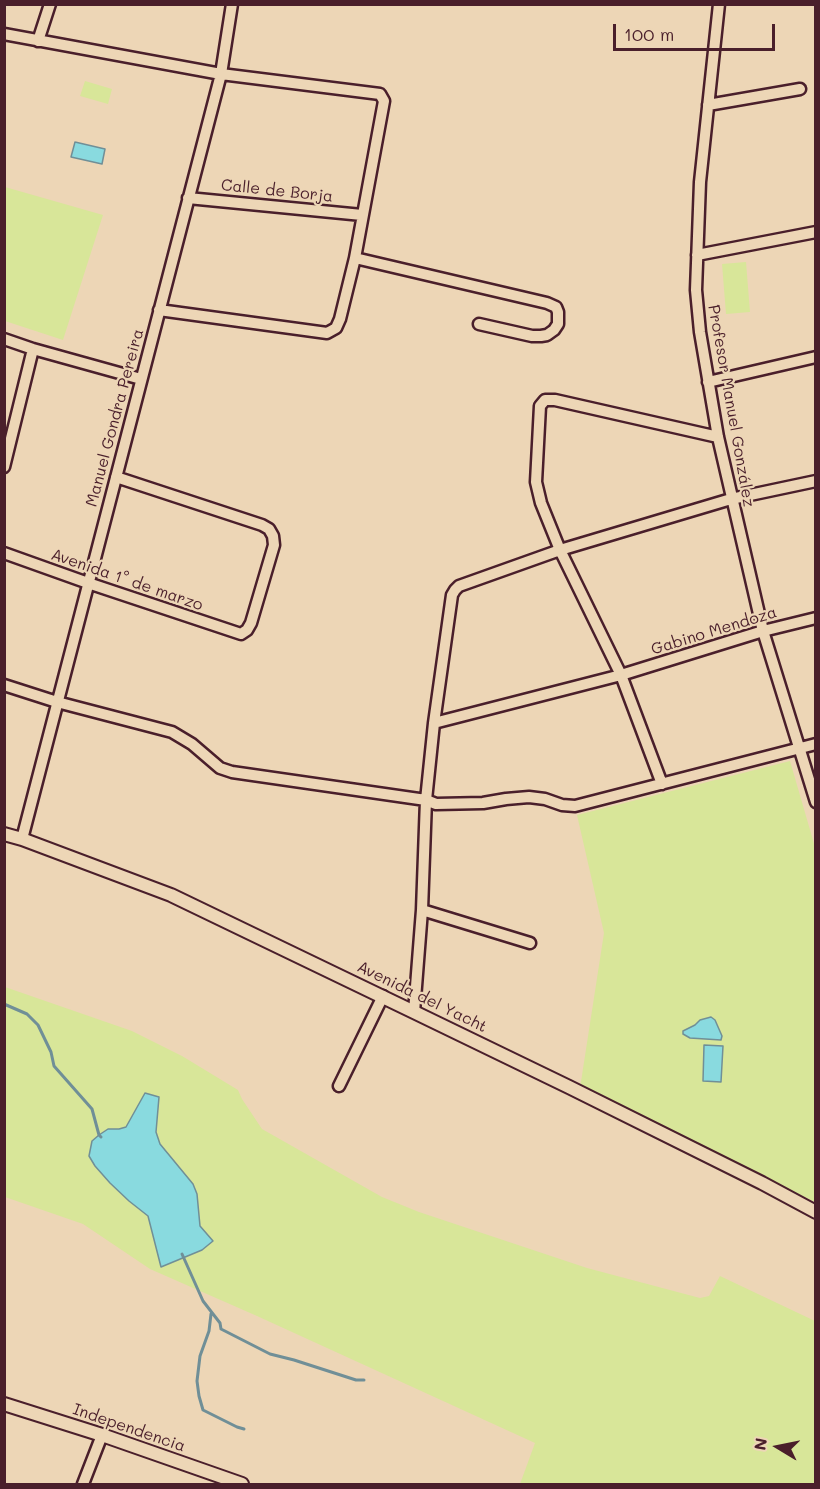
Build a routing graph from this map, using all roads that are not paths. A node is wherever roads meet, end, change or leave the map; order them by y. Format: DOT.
graph roads {
  1 [pos="50,4"];
  2 [pos="232,4"];
  3 [pos="718,5"];
  4 [pos="4,34"];
  5 [pos="38,41"];
  6 [pos="221,74"];
  7 [pos="800,89"];
  8 [pos="708,105"];
  9 [pos="188,198"];
  10 [pos="362,215"];
  11 [pos="816,232"];
  12 [pos="697,255"];
  13 [pos="354,258"];
  14 [pos="159,310"];
  15 [pos="479,324"];
  16 [pos="4,339"];
  17 [pos="33,349"];
  18 [pos="816,357"];
  19 [pos="141,379"];
  20 [pos="708,382"];
  21 [pos="718,437"];
  22 [pos="4,467"];
  23 [pos="116,477"];
  24 [pos="816,481"];
  25 [pos="731,500"];
  26 [pos="560,550"];
  27 [pos="4,553"];
  28 [pos="88,583"];
  29 [pos="816,618"];
  30 [pos="763,631"];
  31 [pos="621,675"];
  32 [pos="4,685"];
  33 [pos="57,702"];
  34 [pos="434,723"];
  35 [pos="816,744"];
  36 [pos="799,748"];
  37 [pos="662,784"];
  38 [pos="426,800"];
  39 [pos="816,802"];
  40 [pos="4,834"];
  41 [pos="21,839"];
  42 [pos="422,910"];
  43 [pos="530,943"];
  44 [pos="383,996"];
  45 [pos="414,1012"];
  46 [pos="339,1086"];
  47 [pos="816,1212"];
  48 [pos="4,1404"];
  49 [pos="102,1435"];
  50 [pos="83,1485"];
  51 [pos="242,1485"];
  1 -- 5 [label="street"];
  2 -- 6 [label="street, Manuel Gondra Pereira"];
  3 -- 8 [label="street, Profesor Manuel González"];
  4 -- 5 [label="street"];
  5 -- 6 [label="street"];
  6 -- 9 [label="street, Manuel Gondra Pereira"];
  6 -- 10 [label="street"];
  7 -- 8 [label="street"];
  8 -- 12 [label="street, Profesor Manuel González"];
  9 -- 10 [label="street, Calle de Borja"];
  9 -- 14 [label="street, Manuel Gondra Pereira"];
  10 -- 13 [label="street"];
  11 -- 12 [label="street"];
  12 -- 20 [label="street, Profesor Manuel González"];
  13 -- 14 [label="street"];
  13 -- 15 [label="street"];
  14 -- 19 [label="street, Manuel Gondra Pereira"];
  16 -- 17 [label="street"];
  17 -- 19 [label="street"];
  17 -- 22 [label="street"];
  18 -- 20 [label="street"];
  19 -- 23 [label="street, Manuel Gondra Pereira"];
  20 -- 21 [label="street, Profesor Manuel González"];
  21 -- 25 [label="street, Profesor Manuel González"];
  21 -- 26 [label="street"];
  23 -- 28 [label="street, Manuel Gondra Pereira"];
  23 -- 28 [label="street, Avenida 1° de marzo"];
  24 -- 25 [label="street"];
  25 -- 26 [label="street"];
  25 -- 30 [label="street, Profesor Manuel González"];
  26 -- 31 [label="street"];
  26 -- 34 [label="street"];
  27 -- 28 [label="street, Avenida 1° de marzo"];
  28 -- 33 [label="street, Manuel Gondra Pereira"];
  29 -- 30 [label="street, Gabino Mendoza"];
  30 -- 31 [label="street, Gabino Mendoza"];
  30 -- 36 [label="street, Profesor Manuel González"];
  31 -- 34 [label="street, Gabino Mendoza"];
  31 -- 37 [label="street"];
  32 -- 33 [label="street"];
  33 -- 38 [label="street"];
  33 -- 41 [label="street, Manuel Gondra Pereira"];
  34 -- 38 [label="street"];
  35 -- 36 [label="street"];
  36 -- 37 [label="street"];
  36 -- 39 [label="street, Profesor Manuel González"];
  37 -- 38 [label="street"];
  38 -- 42 [label="street"];
  40 -- 41 [label="street, Avenida del Yacht"];
  41 -- 44 [label="street, Avenida del Yacht"];
  42 -- 43 [label="street"];
  42 -- 45 [label="street"];
  44 -- 45 [label="street, Avenida del Yacht"];
  44 -- 46 [label="street"];
  45 -- 47 [label="street, Avenida del Yacht"];
  48 -- 49 [label="street, Independencia"];
  49 -- 50 [label="street"];
  49 -- 51 [label="street, Independencia"];
}
